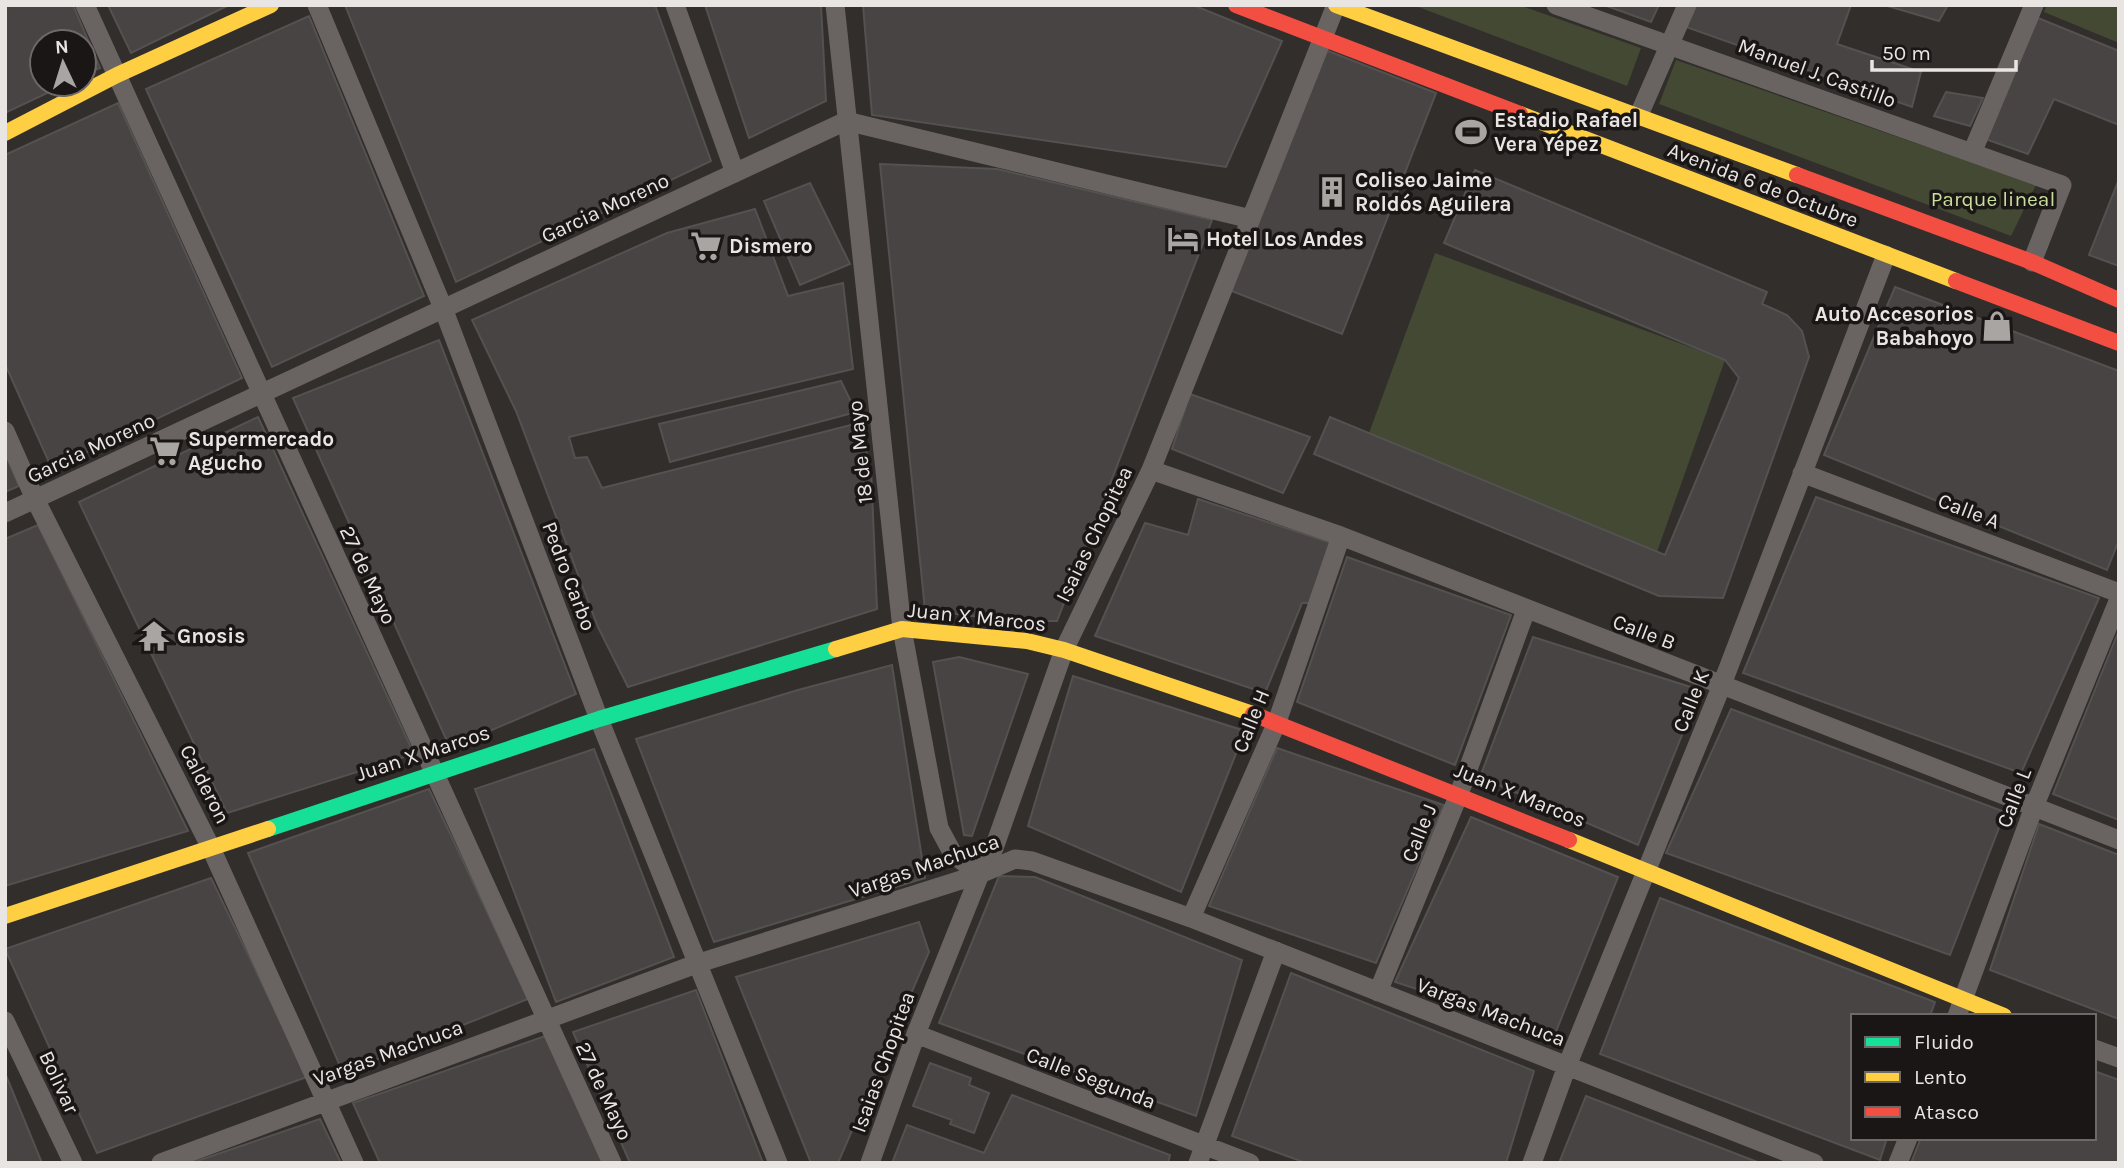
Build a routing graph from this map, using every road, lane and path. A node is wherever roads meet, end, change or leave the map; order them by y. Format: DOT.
graph roads {
  1 [pos="85,5"];
  2 [pos="271,5"];
  3 [pos="317,5"];
  4 [pos="675,5"];
  5 [pos="835,5"];
  6 [pos="1236,5"];
  7 [pos="1336,5"];
  8 [pos="1556,5"];
  9 [pos="1687,5"];
  10 [pos="2027,7"];
  11 [pos="1274,13"];
  12 [pos="1323,38"];
  13 [pos="1671,45"];
  14 [pos="117,75"];
  15 [pos="1637,117"];
  16 [pos="846,121"];
  17 [pos="5,133"];
  18 [pos="1972,153"];
  19 [pos="735,173"];
  20 [pos="1251,219"];
  21 [pos="1886,255"];
  22 [pos="2032,262"];
  23 [pos="2119,300"];
  24 [pos="443,308"];
  25 [pos="2119,343"];
  26 [pos="261,394"];
  27 [pos="5,431"];
  28 [pos="1150,470"];
  29 [pos="1802,473"];
  30 [pos="35,499"];
  31 [pos="5,513"];
  32 [pos="1341,537"];
  33 [pos="2119,593"];
  34 [pos="2119,599"];
  35 [pos="1526,610"];
  36 [pos="902,629"];
  37 [pos="1064,650"];
  38 [pos="1721,687"];
  39 [pos="599,719"];
  40 [pos="1277,722"];
  41 [pos="434,774"];
  42 [pos="1460,794"];
  43 [pos="2034,807"];
  44 [pos="2119,840"];
  45 [pos="210,846"];
  46 [pos="1647,872"];
  47 [pos="980,874"];
  48 [pos="5,916"];
  49 [pos="1191,918"];
  50 [pos="1276,951"];
  51 [pos="696,964"];
  52 [pos="1378,992"];
  53 [pos="1960,1008"];
  54 [pos="1993,1014"];
  55 [pos="546,1020"];
  56 [pos="5,1021"];
  57 [pos="916,1034"];
  58 [pos="2096,1050"];
  59 [pos="2119,1058"];
  60 [pos="1567,1066"];
  61 [pos="325,1100"];
  62 [pos="1907,1140"];
  63 [pos="1201,1154"];
  64 [pos="73,1163"];
  65 [pos="161,1163"];
  66 [pos="354,1163"];
  67 [pos="612,1163"];
  68 [pos="778,1163"];
  69 [pos="870,1163"];
  70 [pos="1250,1163"];
  71 [pos="1532,1163"];
  72 [pos="1814,1163"];
  73 [pos="1898,1163"];
  1 -- 14 [label="street, 27 de Mayo"];
  2 -- 14 [label="street"];
  3 -- 24 [label="street, Pedro Carbo"];
  4 -- 19 [label="street"];
  5 -- 16 [label="street, 18 de Mayo"];
  6 -- 11 [label="street, Avenida 6 de Octubre"];
  7 -- 12 [label="street, Isaias Chopitea"];
  7 -- 15 [label="street, Avenida 6 de Octubre"];
  8 -- 13 [label="street, Manuel J. Castillo"];
  9 -- 13 [label="street"];
  10 -- 18 [label="street"];
  11 -- 12 [label="street, Avenida 6 de Octubre"];
  12 -- 20 [label="street, Isaias Chopitea"];
  12 -- 21 [label="street, Avenida 6 de Octubre"];
  13 -- 15 [label="street"];
  13 -- 18 [label="street, Manuel J. Castillo"];
  14 -- 17 [label="street"];
  14 -- 26 [label="street, 27 de Mayo"];
  15 -- 22 [label="street, Avenida 6 de Octubre"];
  16 -- 19 [label="street, Garcia Moreno"];
  16 -- 20 [label="street"];
  16 -- 36 [label="street, 18 de Mayo"];
  18 -- 22 [label="street, Manuel J. Castillo"];
  19 -- 24 [label="street, Garcia Moreno"];
  20 -- 28 [label="street, Isaias Chopitea"];
  21 -- 25 [label="street, Avenida 6 de Octubre"];
  21 -- 29 [label="street, Calle K"];
  22 -- 23 [label="street, Avenida 6 de Octubre"];
  24 -- 26 [label="street, Garcia Moreno"];
  24 -- 39 [label="street, Pedro Carbo"];
  26 -- 30 [label="street, Garcia Moreno"];
  26 -- 41 [label="street, 27 de Mayo"];
  27 -- 30 [label="street, Calderon"];
  28 -- 32 [label="street, Calle B"];
  28 -- 37 [label="street, Isaias Chopitea"];
  29 -- 33 [label="street, Calle A"];
  29 -- 38 [label="street, Calle K"];
  30 -- 31 [label="street, Garcia Moreno"];
  30 -- 45 [label="street, Calderon"];
  32 -- 35 [label="street, Calle B"];
  32 -- 40 [label="street, Calle H"];
  34 -- 43 [label="street, Calle L"];
  35 -- 38 [label="street, Calle B"];
  35 -- 42 [label="street, Calle J"];
  36 -- 37 [label="street, Juan X Marcos"];
  36 -- 39 [label="street, Juan X Marcos"];
  36 -- 47 [label="street, 18 de Mayo"];
  37 -- 40 [label="street, Juan X Marcos"];
  37 -- 47 [label="street, Isaias Chopitea"];
  38 -- 43 [label="street, Calle B"];
  38 -- 46 [label="street, Calle K"];
  39 -- 41 [label="street, Juan X Marcos"];
  39 -- 51 [label="street, Pedro Carbo"];
  40 -- 42 [label="street, Juan X Marcos"];
  40 -- 49 [label="street, Calle H"];
  41 -- 45 [label="street, Juan X Marcos"];
  41 -- 55 [label="street, 27 de Mayo"];
  42 -- 46 [label="street, Juan X Marcos"];
  42 -- 52 [label="street, Calle J"];
  43 -- 44 [label="street, Calle B"];
  43 -- 53 [label="street, Calle L"];
  45 -- 48 [label="street, Juan X Marcos"];
  45 -- 61 [label="street, Calderon"];
  46 -- 53 [label="street, Juan X Marcos"];
  46 -- 60 [label="street, Calle K"];
  47 -- 49 [label="street, Vargas Machuca"];
  47 -- 51 [label="street, Vargas Machuca"];
  47 -- 57 [label="street, Isaias Chopitea"];
  49 -- 50 [label="street, Vargas Machuca"];
  50 -- 52 [label="street, Vargas Machuca"];
  50 -- 63 [label="street"];
  51 -- 55 [label="street, Vargas Machuca"];
  51 -- 68 [label="street, Pedro Carbo"];
  52 -- 60 [label="street, Vargas Machuca"];
  53 -- 54 [label="street, Juan X Marcos"];
  55 -- 61 [label="street, Vargas Machuca"];
  55 -- 67 [label="street, 27 de Mayo"];
  56 -- 64 [label="street, Bolivar"];
  57 -- 63 [label="street, Calle Segunda"];
  57 -- 69 [label="street, Isaias Chopitea"];
  58 -- 59 [label="street"];
  60 -- 71 [label="street, Calle K"];
  60 -- 72 [label="street, Vargas Machuca"];
  61 -- 65 [label="street, Vargas Machuca"];
  61 -- 66 [label="street, Calderon"];
  62 -- 73 [label="street"];
  63 -- 70 [label="street, Calle Segunda"];
}
